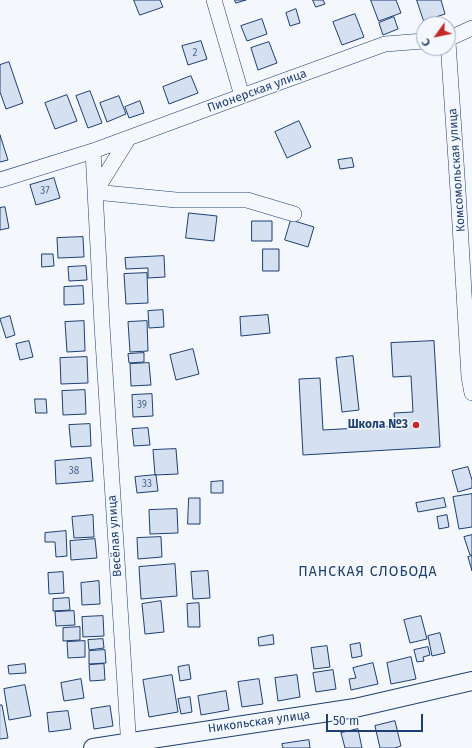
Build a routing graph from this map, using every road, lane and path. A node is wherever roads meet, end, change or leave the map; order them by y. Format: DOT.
graph roads {
  1 [pos="214,0"];
  2 [pos="472,28"];
  3 [pos="456,35"];
  4 [pos="416,42"];
  5 [pos="449,56"];
  6 [pos="242,96"];
  7 [pos="128,139"];
  8 [pos="93,152"];
  9 [pos="0,180"];
  10 [pos="95,192"];
  11 [pos="294,214"];
  12 [pos="470,376"];
  13 [pos="472,393"];
  14 [pos="472,680"];
  15 [pos="128,745"];
  16 [pos="93,748"];
  1 -- 6 [label="street"];
  2 -- 3 [label="street"];
  4 -- 6 [label="street, Пионерская улица"];
  5 -- 12 [label="street, Комсомольская улица"];
  6 -- 7 [label="street, Пионерская улица"];
  7 -- 8 [label="street, Пионерская улица"];
  7 -- 10 [label="street"];
  8 -- 9 [label="street, Пионерская улица"];
  8 -- 10 [label="street"];
  10 -- 11 [label="street"];
  10 -- 15 [label="street, Весёлая улица"];
  12 -- 13 [label="street, Комсомольская улица"];
  14 -- 15 [label="main road, Никольская улица"];
  15 -- 16 [label="main road, Никольская улица"];
}
